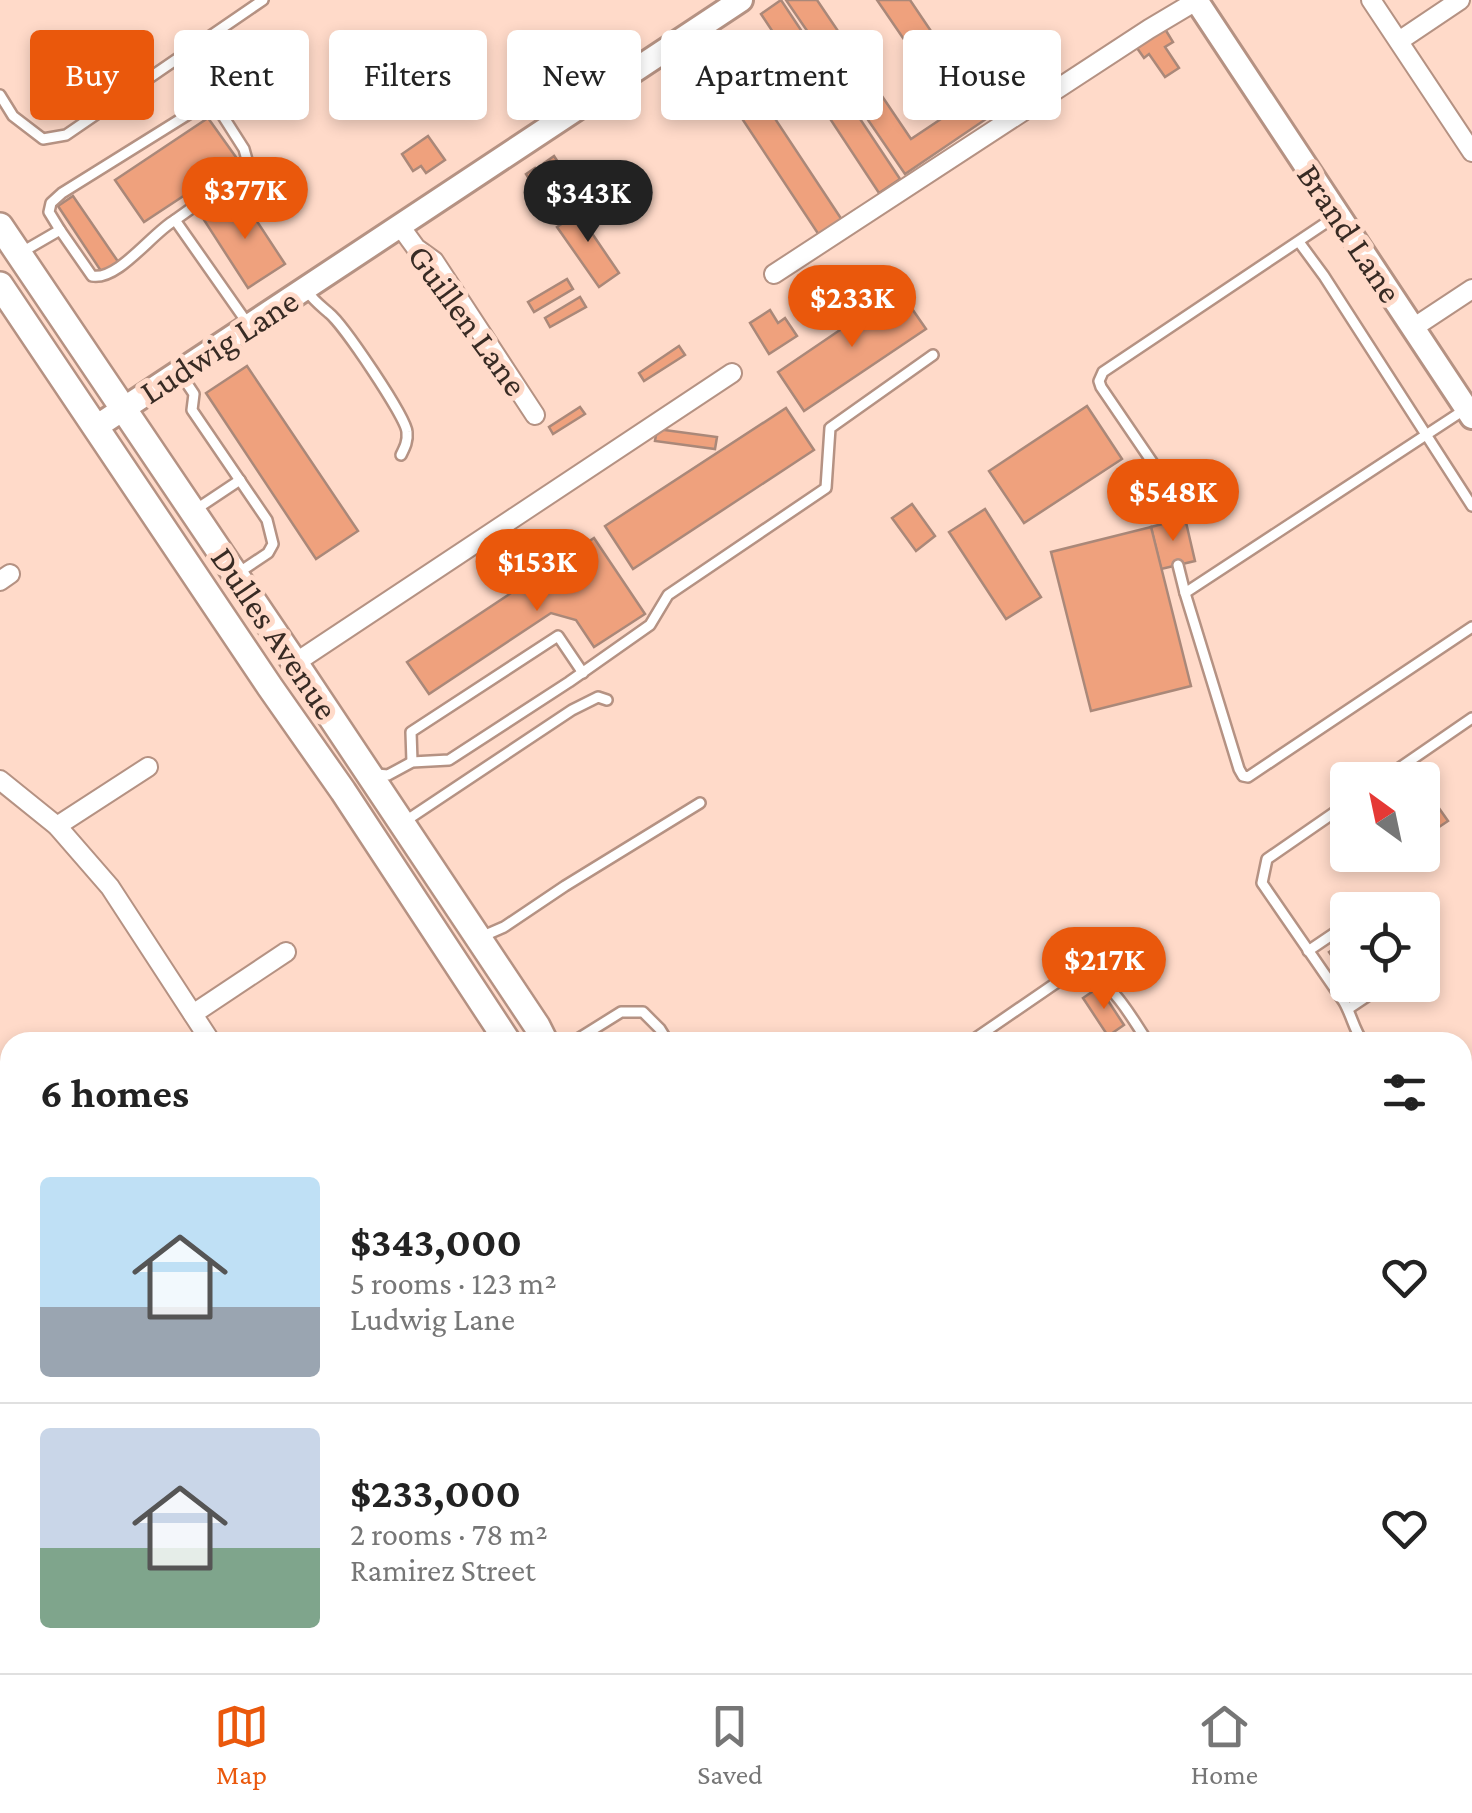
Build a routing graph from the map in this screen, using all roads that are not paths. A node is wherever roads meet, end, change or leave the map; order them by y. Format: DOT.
graph roads {
  1 [pos="263,0"];
  2 [pos="741,0"];
  3 [pos="1196,0"];
  4 [pos="1371,0"];
  5 [pos="1460,0"];
  6 [pos="1398,41"];
  7 [pos="0,94"];
  8 [pos="1472,152"];
  9 [pos="1338,215"];
  10 [pos="176,220"];
  11 [pos="0,226"];
  12 [pos="400,226"];
  13 [pos="60,230"];
  14 [pos="1299,242"];
  15 [pos="19,254"];
  16 [pos="774,274"];
  17 [pos="0,285"];
  18 [pos="305,289"];
  19 [pos="1472,289"];
  20 [pos="249,327"];
  21 [pos="1413,328"];
  22 [pos="933,355"];
  23 [pos="180,372"];
  24 [pos="732,373"];
  25 [pos="123,410"];
  26 [pos="1469,412"];
  27 [pos="535,415"];
  28 [pos="96,426"];
  29 [pos="1426,434"];
  30 [pos="401,455"];
  31 [pos="240,480"];
  32 [pos="1472,506"];
  33 [pos="192,511"];
  34 [pos="1170,522"];
  35 [pos="1178,565"];
  36 [pos="236,575"];
  37 [pos="1185,593"];
  38 [pos="1472,628"];
  39 [pos="296,663"];
  40 [pos="583,672"];
  41 [pos="606,700"];
  42 [pos="1472,718"];
  43 [pos="412,762"];
  44 [pos="1411,762"];
  45 [pos="148,767"];
  46 [pos="369,774"];
  47 [pos="0,780"];
  48 [pos="342,790"];
  49 [pos="700,803"];
  50 [pos="1330,816"];
  51 [pos="402,823"];
  52 [pos="57,826"];
  53 [pos="1330,936"];
  54 [pos="478,938"];
  55 [pos="1308,951"];
  56 [pos="286,952"];
  57 [pos="1358,1002"];
  58 [pos="1348,1009"];
  59 [pos="193,1014"];
  60 [pos="205,1032"];
  61 [pos="501,1032"];
  62 [pos="539,1032"];
  63 [pos="589,1032"];
  64 [pos="662,1032"];
  65 [pos="985,1032"];
  66 [pos="1141,1032"];
  67 [pos="1356,1032"];
  1 -- 7 [label="lane"];
  2 -- 12 [label="street, Ludwig Lane"];
  3 -- 9 [label="street, Brand Lane"];
  3 -- 16 [label="street"];
  4 -- 6 [label="street"];
  5 -- 6 [label="street"];
  6 -- 8 [label="street"];
  9 -- 14 [label="lane"];
  9 -- 21 [label="street, Brand Lane"];
  10 -- 13 [label="lane"];
  10 -- 13 [label="lane"];
  10 -- 20 [label="lane"];
  11 -- 15 [label="main road, Dulles Avenue"];
  12 -- 18 [label="street, Ludwig Lane"];
  12 -- 27 [label="street, Guillen Lane"];
  13 -- 15 [label="lane"];
  14 -- 29 [label="lane"];
  14 -- 34 [label="lane"];
  15 -- 25 [label="main road, Dulles Avenue"];
  17 -- 28 [label="main road, Dulles Avenue"];
  18 -- 20 [label="street, Ludwig Lane"];
  18 -- 30 [label="lane"];
  19 -- 21 [label="street"];
  20 -- 23 [label="street, Ludwig Lane"];
  21 -- 26 [label="street, Brand Lane"];
  22 -- 40 [label="lane"];
  23 -- 25 [label="street, Ludwig Lane"];
  23 -- 31 [label="lane"];
  24 -- 39 [label="street"];
  25 -- 28 [label="street, Ludwig Lane"];
  25 -- 33 [label="main road, Dulles Avenue"];
  26 -- 29 [label="lane"];
  28 -- 48 [label="main road, Dulles Avenue"];
  29 -- 32 [label="lane"];
  29 -- 37 [label="lane"];
  31 -- 33 [label="lane"];
  31 -- 36 [label="lane"];
  33 -- 36 [label="main road, Dulles Avenue"];
  35 -- 37 [label="lane"];
  36 -- 39 [label="main road, Dulles Avenue"];
  37 -- 38 [label="lane"];
  39 -- 46 [label="main road, Dulles Avenue"];
  40 -- 43 [label="lane"];
  40 -- 43 [label="lane"];
  41 -- 51 [label="lane"];
  42 -- 44 [label="lane"];
  43 -- 46 [label="lane"];
  45 -- 52 [label="street"];
  46 -- 48 [label="main road"];
  46 -- 51 [label="main road, Dulles Avenue"];
  47 -- 52 [label="street"];
  48 -- 61 [label="main road, Dulles Avenue"];
  49 -- 54 [label="lane"];
  50 -- 55 [label="lane"];
  51 -- 54 [label="main road, Dulles Avenue"];
  52 -- 59 [label="street"];
  53 -- 55 [label="lane"];
  54 -- 62 [label="main road, Dulles Avenue"];
  55 -- 58 [label="lane"];
  56 -- 59 [label="street"];
  57 -- 58 [label="lane"];
  58 -- 67 [label="lane"];
  59 -- 60 [label="street"];
  63 -- 64 [label="lane"];
  65 -- 66 [label="lane"];
}
